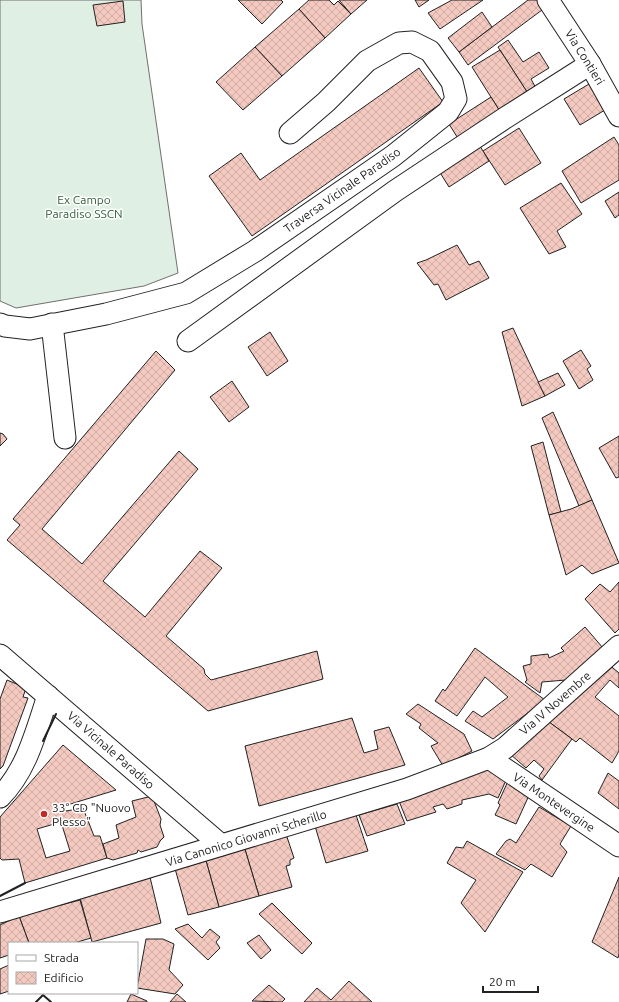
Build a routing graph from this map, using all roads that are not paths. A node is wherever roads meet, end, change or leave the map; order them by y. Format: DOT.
graph roads {
  1 [pos="548,0"];
  2 [pos="590,64"];
  3 [pos="619,116"];
  4 [pos="290,133"];
  5 [pos="0,324"];
  6 [pos="52,324"];
  7 [pos="188,341"];
  8 [pos="65,438"];
  9 [pos="0,655"];
  10 [pos="616,655"];
  11 [pos="48,696"];
  12 [pos="490,758"];
  13 [pos="0,797"];
  14 [pos="221,845"];
  15 [pos="619,846"];
  16 [pos="0,912"];
  1 -- 2 [label="street, Via Contieri"];
  2 -- 3 [label="street, Via Contieri"];
  2 -- 7 [label="street"];
  4 -- 6 [label="street, Traversa Vicinale Paradiso"];
  5 -- 6 [label="street, Traversa Vicinale Paradiso"];
  6 -- 8 [label="street"];
  9 -- 11 [label="street, Via Vicinale Paradiso"];
  10 -- 12 [label="street, Via IV Novembre"];
  11 -- 13 [label="street"];
  11 -- 14 [label="street, Via Vicinale Paradiso"];
  12 -- 14 [label="street, Via Canonico Giovanni Scherillo"];
  12 -- 15 [label="street, Via Montevergine"];
  14 -- 16 [label="street, Via Canonico Giovanni Scherillo"];
}
